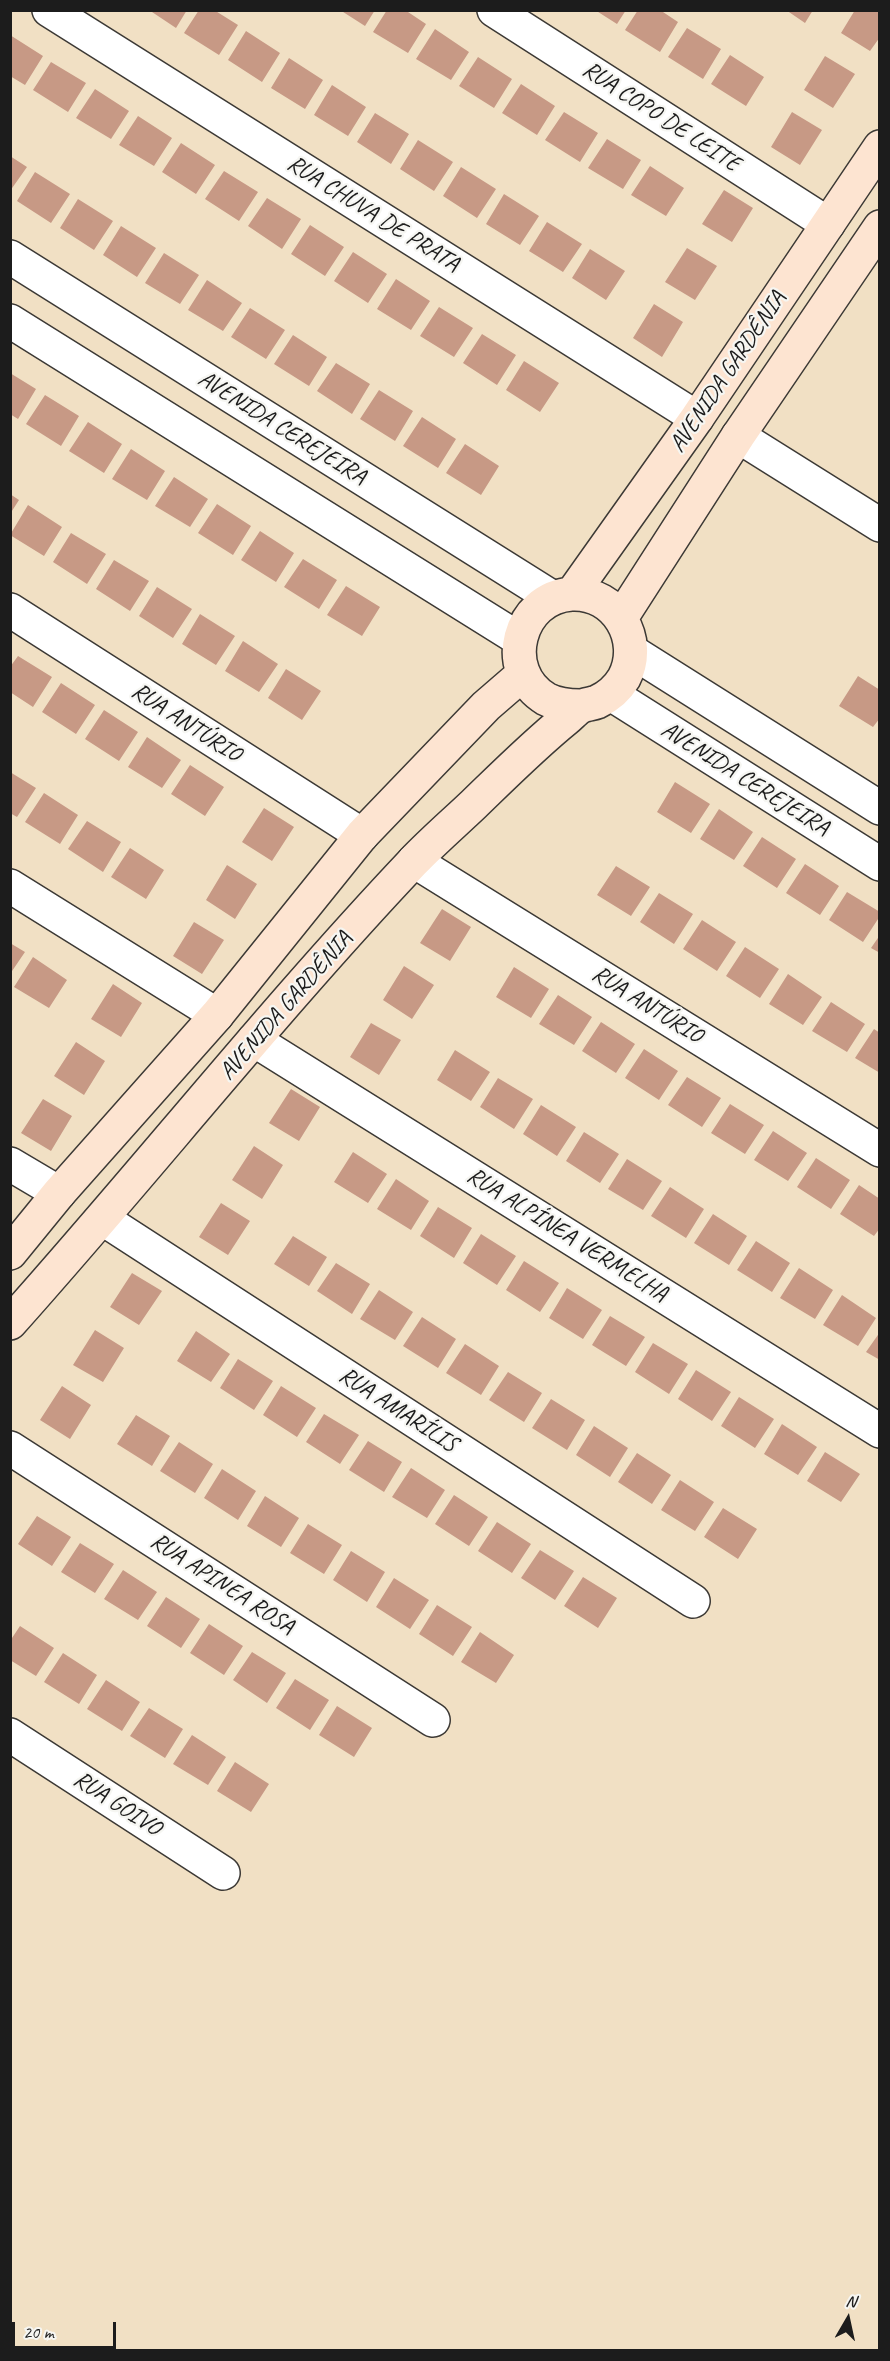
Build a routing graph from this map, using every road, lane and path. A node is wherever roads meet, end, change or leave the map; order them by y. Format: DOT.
graph roads {
  1 [pos="49,10"];
  2 [pos="494,10"];
  3 [pos="879,147"];
  4 [pos="828,224"];
  5 [pos="876,240"];
  6 [pos="10,257"];
  7 [pos="10,321"];
  8 [pos="697,418"];
  9 [pos="738,436"];
  10 [pos="879,525"];
  11 [pos="562,596"];
  12 [pos="10,610"];
  13 [pos="621,618"];
  14 [pos="519,639"];
  15 [pos="631,651"];
  16 [pos="524,674"];
  17 [pos="611,694"];
  18 [pos="581,706"];
  19 [pos="879,808"];
  20 [pos="362,835"];
  21 [pos="414,861"];
  22 [pos="879,864"];
  23 [pos="10,886"];
  24 [pos="217,1015"];
  25 [pos="254,1040"];
  26 [pos="879,1150"];
  27 [pos="10,1164"];
  28 [pos="60,1193"];
  29 [pos="103,1219"];
  30 [pos="10,1254"];
  31 [pos="10,1323"];
  32 [pos="879,1431"];
  33 [pos="10,1448"];
  34 [pos="693,1600"];
  35 [pos="433,1720"];
  36 [pos="10,1735"];
  37 [pos="223,1873"];
  1 -- 8 [label="street, RUA CHUVA DE PRATA"];
  2 -- 4 [label="street, RUA COPO DE LEITE"];
  3 -- 4 [label="street, AVENIDA GARDÊNIA"];
  4 -- 8 [label="street, AVENIDA GARDÊNIA"];
  5 -- 9 [label="street, AVENIDA GARDÊNIA"];
  6 -- 11 [label="street, AVENIDA CEREJEIRA"];
  7 -- 14 [label="street"];
  8 -- 11 [label="street, AVENIDA GARDÊNIA"];
  9 -- 10 [label="street"];
  9 -- 13 [label="street, AVENIDA GARDÊNIA"];
  11 -- 13 [label="street"];
  11 -- 14 [label="street"];
  12 -- 20 [label="street, RUA ANTÚRIO"];
  13 -- 15 [label="street"];
  14 -- 16 [label="street"];
  15 -- 17 [label="street"];
  15 -- 19 [label="street, AVENIDA CEREJEIRA"];
  16 -- 18 [label="street"];
  16 -- 20 [label="street, AVENIDA GARDÊNIA"];
  17 -- 18 [label="street"];
  17 -- 22 [label="street, AVENIDA CEREJEIRA"];
  18 -- 21 [label="street, AVENIDA GARDÊNIA"];
  20 -- 24 [label="street, AVENIDA GARDÊNIA"];
  21 -- 25 [label="street, AVENIDA GARDÊNIA"];
  21 -- 26 [label="street, RUA ANTÚRIO"];
  23 -- 24 [label="street"];
  24 -- 28 [label="street, AVENIDA GARDÊNIA"];
  25 -- 29 [label="street, AVENIDA GARDÊNIA"];
  25 -- 32 [label="street, RUA ALPÍNEA VERMELHA"];
  27 -- 28 [label="street"];
  28 -- 30 [label="street, AVENIDA GARDÊNIA"];
  29 -- 31 [label="street, AVENIDA GARDÊNIA"];
  29 -- 34 [label="street, RUA AMARÍLIS"];
  33 -- 35 [label="street, RUA APINEA ROSA"];
  36 -- 37 [label="street, RUA GOIVO"];
}
